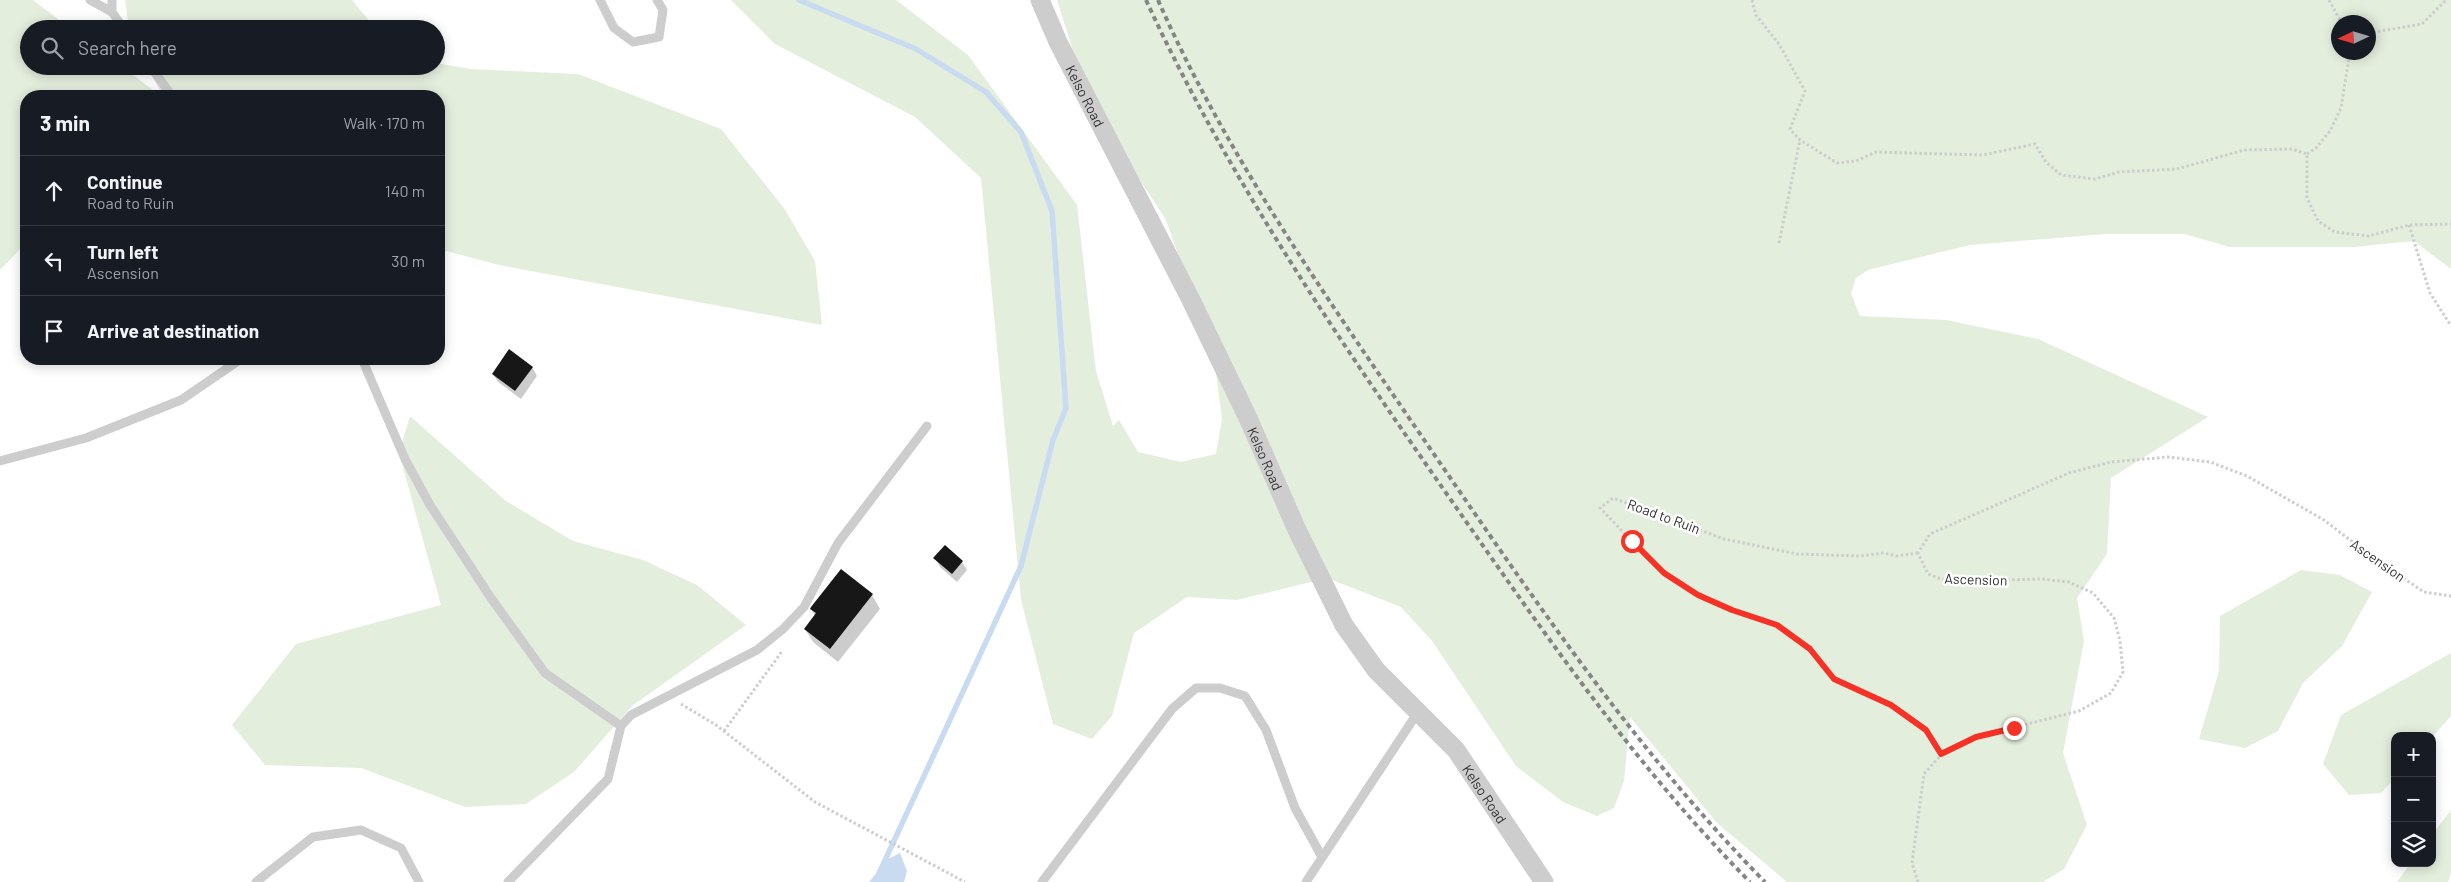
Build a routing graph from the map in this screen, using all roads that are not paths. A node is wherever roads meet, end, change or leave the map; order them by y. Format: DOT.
graph roads {
  1 [pos="90,0"];
  2 [pos="112,0"];
  3 [pos="600,0"];
  4 [pos="657,0"];
  5 [pos="1040,0"];
  6 [pos="112,12"];
  7 [pos="118,20"];
  8 [pos="157,75"];
  9 [pos="168,90"];
  10 [pos="232,365"];
  11 [pos="365,365"];
  12 [pos="927,426"];
  13 [pos="0,461"];
  14 [pos="1418,712"];
  15 [pos="621,726"];
  16 [pos="1322,857"];
  17 [pos="256,882"];
  18 [pos="419,882"];
  19 [pos="508,882"];
  20 [pos="1042,882"];
  21 [pos="1306,882"];
  22 [pos="1544,882"];
  1 -- 6 [label="lane"];
  2 -- 6 [label="lane"];
  3 -- 4 [label="lane"];
  5 -- 14 [label="street, Kelso Road"];
  6 -- 7 [label="lane"];
  8 -- 9 [label="lane"];
  10 -- 13 [label="lane"];
  11 -- 15 [label="lane"];
  12 -- 15 [label="lane"];
  14 -- 16 [label="lane"];
  14 -- 22 [label="street, Kelso Road"];
  15 -- 19 [label="lane"];
  16 -- 20 [label="lane"];
  16 -- 21 [label="lane"];
  17 -- 18 [label="lane"];
}
